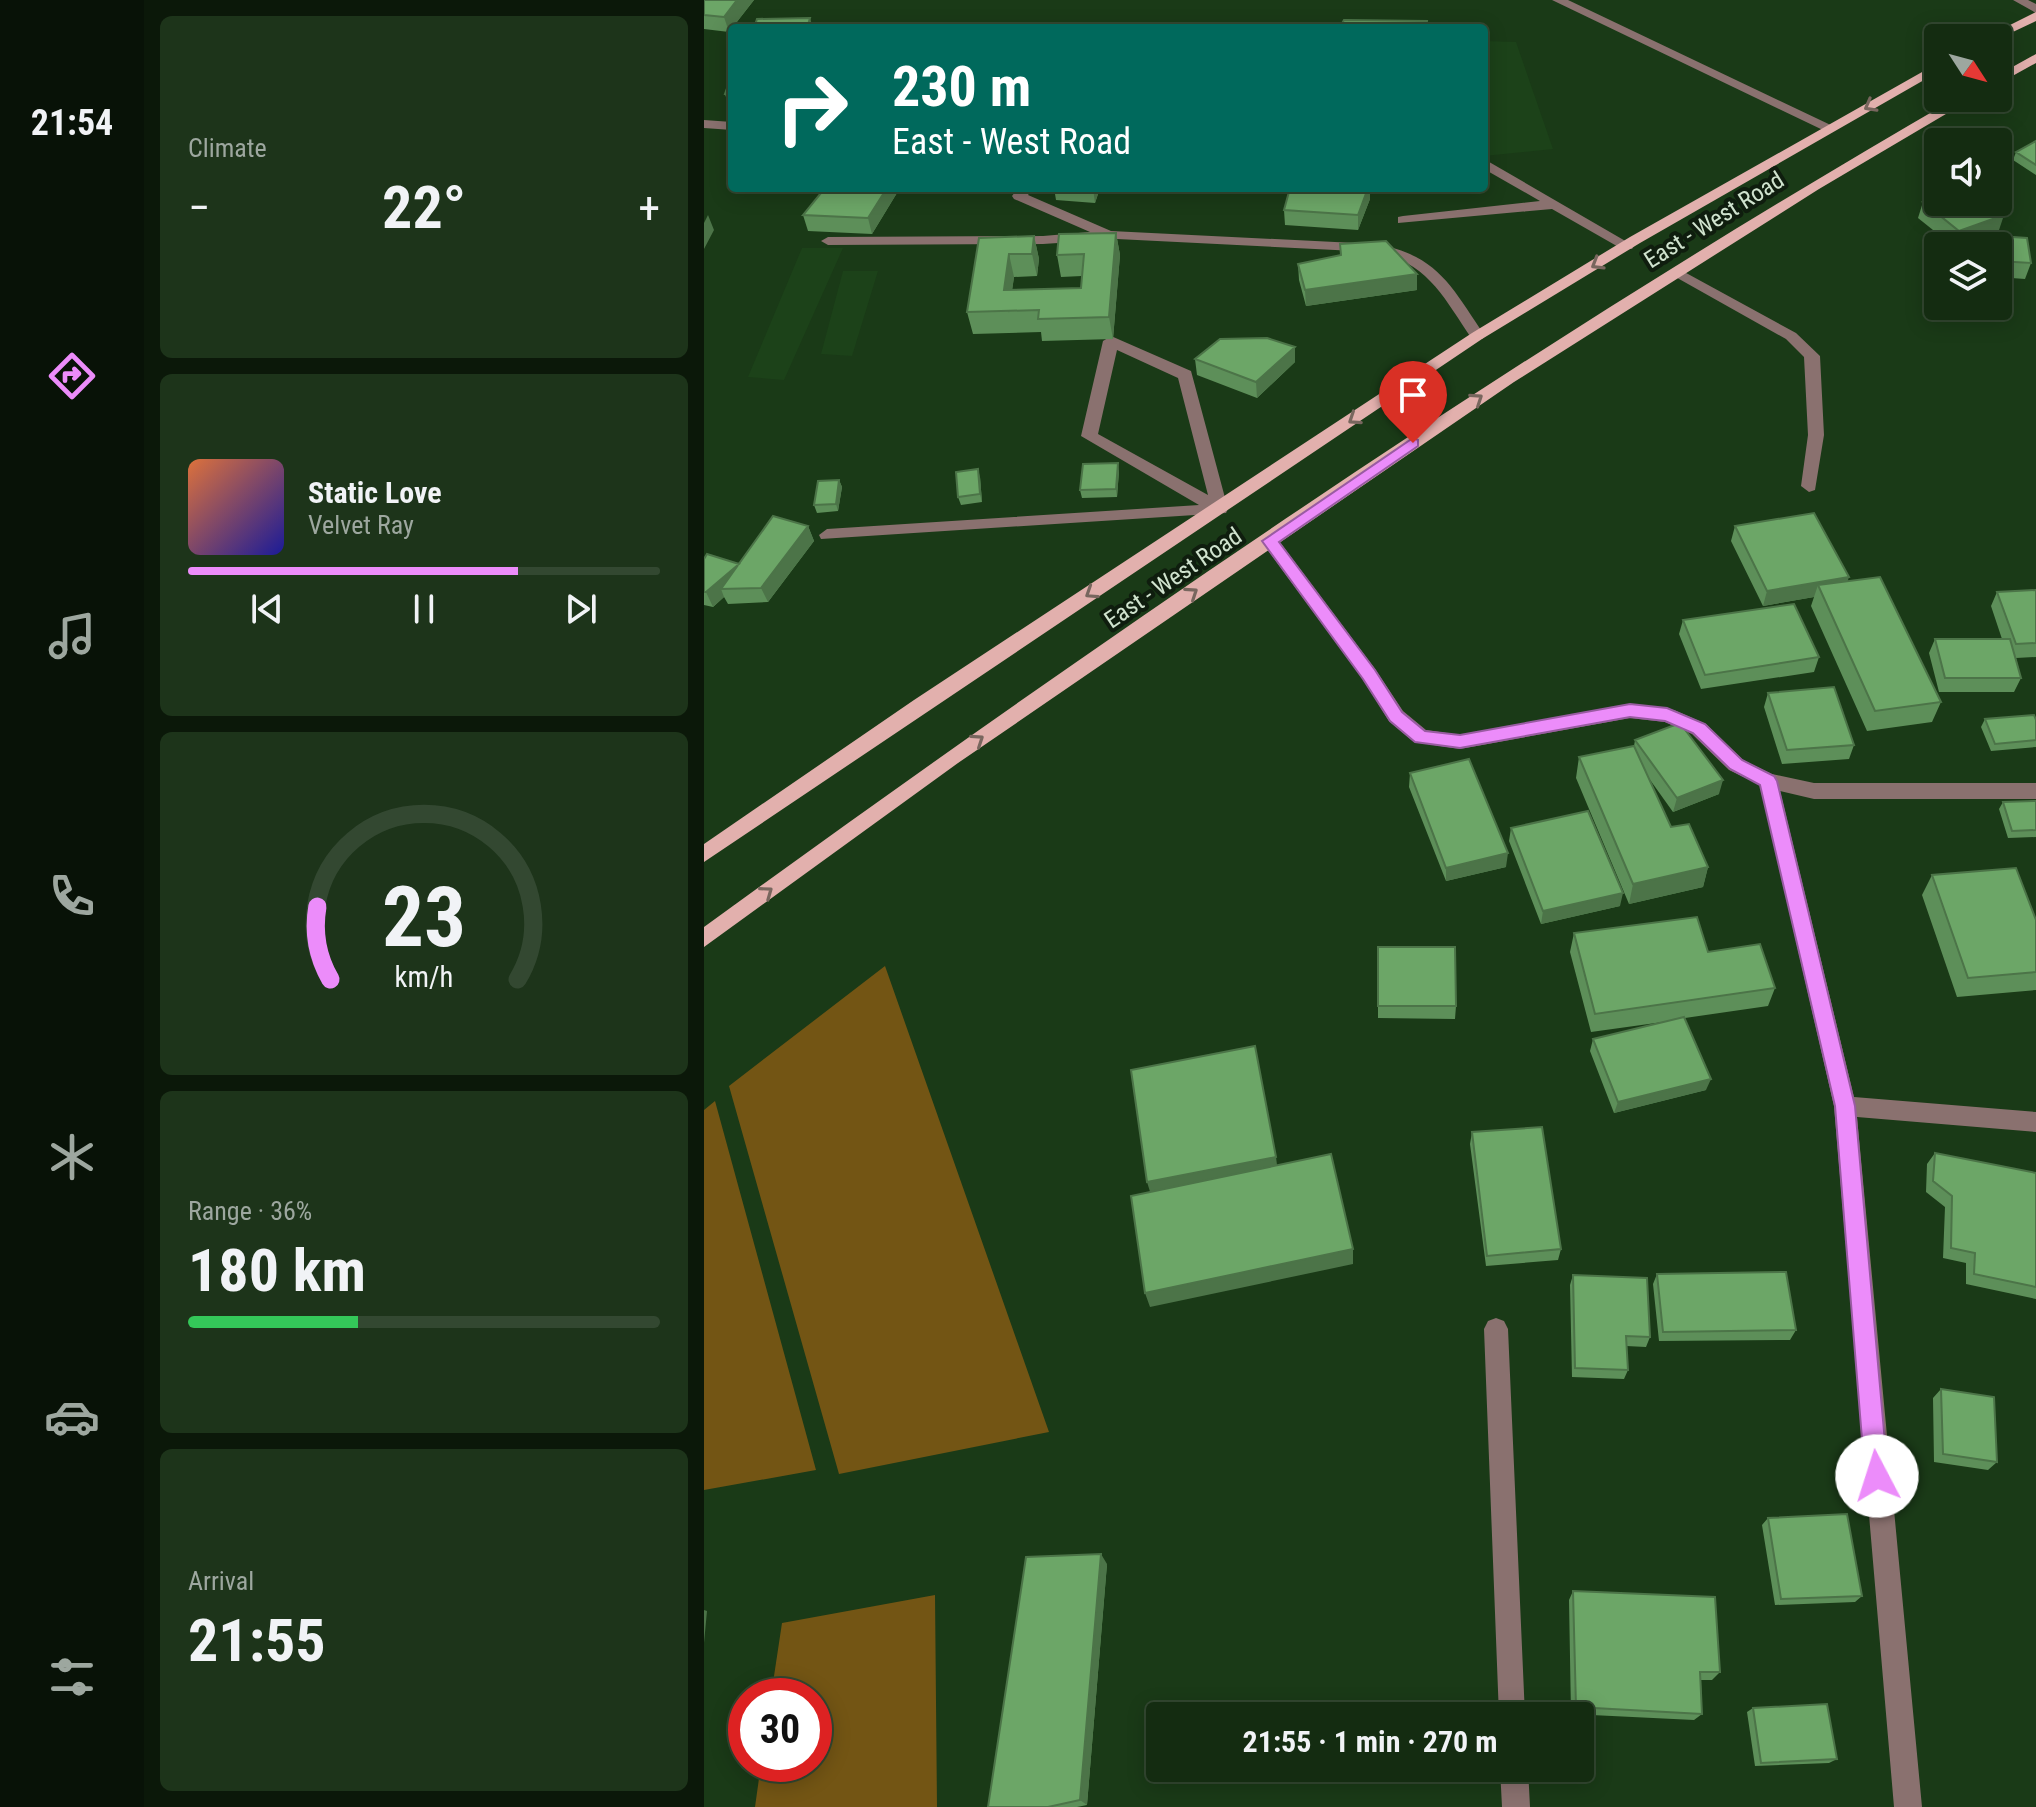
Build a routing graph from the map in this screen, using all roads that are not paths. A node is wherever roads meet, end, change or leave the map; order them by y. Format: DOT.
graph roads {
  1 [pos="1558,0"];
  2 [pos="2019,0"];
  3 [pos="2036,9"];
  4 [pos="2036,16"];
  5 [pos="2012,27"];
  6 [pos="2036,58"];
  7 [pos="2012,72"];
  8 [pos="1924,75"];
  9 [pos="1942,112"];
  10 [pos="704,124"];
  11 [pos="728,126"];
  12 [pos="1830,128"];
  13 [pos="1488,165"];
  14 [pos="1022,192"];
  15 [pos="1556,204"];
  16 [pos="1403,220"];
  17 [pos="1109,235"];
  18 [pos="828,241"];
  19 [pos="1627,246"];
  20 [pos="1677,272"];
  21 [pos="1477,336"];
  22 [pos="1809,486"];
  23 [pos="1220,509"];
  24 [pos="827,535"];
  25 [pos="1270,541"];
  26 [pos="1768,781"];
  27 [pos="2036,791"];
  28 [pos="704,854"];
  29 [pos="704,938"];
  30 [pos="1845,1106"];
  31 [pos="2036,1122"];
  32 [pos="1496,1329"];
  33 [pos="1511,1702"];
  34 [pos="1515,1782"];
  35 [pos="1516,1807"];
  36 [pos="1908,1807"];
  1 -- 12 [label="street"];
  2 -- 3 [label="street"];
  4 -- 5 [label="main road"];
  6 -- 7 [label="main road"];
  8 -- 12 [label="main road, East - West Road, one-way"];
  9 -- 20 [label="main road, East - West Road"];
  10 -- 11 [label="street"];
  12 -- 19 [label="main road, East - West Road"];
  13 -- 15 [label="street"];
  14 -- 17 [label="street"];
  15 -- 16 [label="street"];
  15 -- 19 [label="street"];
  17 -- 18 [label="street"];
  17 -- 21 [label="street"];
  19 -- 21 [label="main road, East - West Road, one-way"];
  20 -- 22 [label="street"];
  25 -- 20 [label="main road, East - West Road, one-way"];
  21 -- 23 [label="main road, East - West Road, one-way"];
  23 -- 23 [label="street"];
  23 -- 24 [label="street"];
  23 -- 28 [label="main road, East - West Road, one-way"];
  25 -- 26 [label="street"];
  29 -- 25 [label="main road, East - West Road, one-way"];
  26 -- 27 [label="street"];
  26 -- 30 [label="street"];
  30 -- 31 [label="street"];
  30 -- 36 [label="street"];
  32 -- 33 [label="street"];
  34 -- 35 [label="street"];
}
